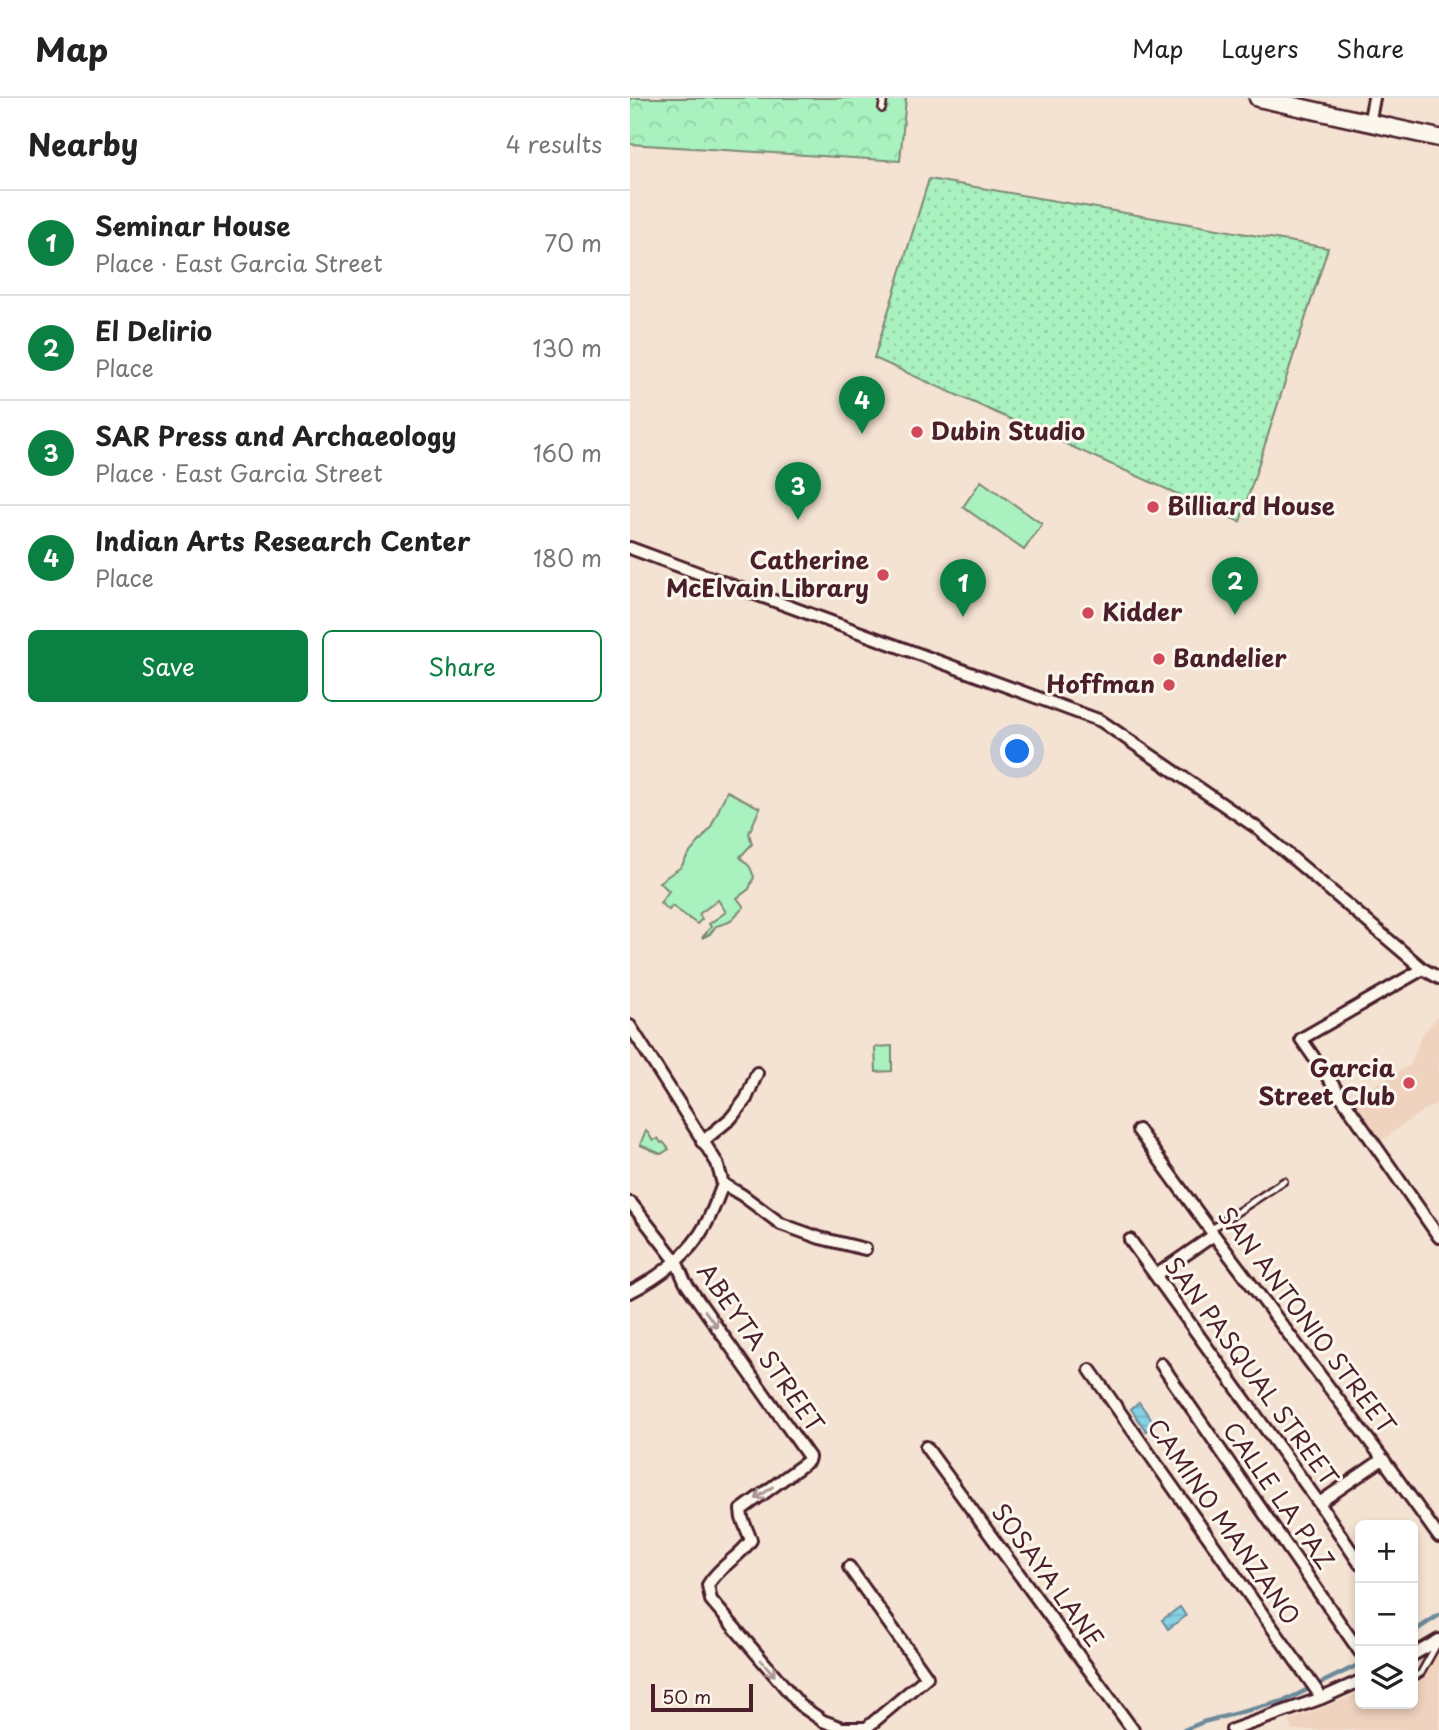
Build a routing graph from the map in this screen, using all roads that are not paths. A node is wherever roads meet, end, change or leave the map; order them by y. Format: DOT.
graph roads {
  1 [pos="884,98"];
  2 [pos="1258,98"];
  3 [pos="1374,98"];
  4 [pos="883,109"];
  5 [pos="1369,124"];
  6 [pos="1439,138"];
  7 [pos="630,548"];
  8 [pos="1423,969"];
  9 [pos="1438,976"];
  10 [pos="630,1026"];
  11 [pos="757,1073"];
  12 [pos="1139,1130"];
  13 [pos="702,1142"];
  14 [pos="1284,1181"];
  15 [pos="723,1184"];
  16 [pos="631,1203"];
  17 [pos="1212,1232"];
  18 [pos="1439,1237"];
  19 [pos="1129,1240"];
  20 [pos="866,1249"];
  21 [pos="676,1261"];
  22 [pos="1156,1275"];
  23 [pos="630,1292"];
  24 [pos="1161,1364"];
  25 [pos="1090,1370"];
  26 [pos="926,1447"];
  27 [pos="1383,1458"];
  28 [pos="1319,1503"];
  29 [pos="1439,1537"];
  30 [pos="1355,1557"];
  31 [pos="849,1567"];
  32 [pos="1439,1640"];
  33 [pos="1356,1646"];
  34 [pos="1418,1652"];
  35 [pos="1418,1675"];
  36 [pos="1355,1684"];
  37 [pos="1322,1698"];
  38 [pos="867,1729"];
  39 [pos="1133,1730"];
  40 [pos="1232,1730"];
  1 -- 4 [label="lane"];
  2 -- 5 [label="street"];
  3 -- 5 [label="street"];
  5 -- 6 [label="street"];
  7 -- 8 [label="street"];
  8 -- 9 [label="street"];
  8 -- 18 [label="street"];
  10 -- 13 [label="street"];
  11 -- 13 [label="street"];
  12 -- 17 [label="street, SAN ANTONIO STREET"];
  13 -- 15 [label="street"];
  14 -- 17 [label="lane"];
  15 -- 20 [label="street"];
  15 -- 21 [label="street"];
  16 -- 21 [label="street, ABEYTA STREET"];
  17 -- 22 [label="street"];
  17 -- 27 [label="street, SAN ANTONIO STREET"];
  19 -- 22 [label="street, SAN PASQUAL STREET"];
  21 -- 23 [label="street"];
  21 -- 38 [label="street, ABEYTA STREET, one-way"];
  22 -- 28 [label="street, SAN PASQUAL STREET"];
  24 -- 33 [label="street, CALLE LA PAZ"];
  25 -- 37 [label="street, CAMINO MANZANO"];
  26 -- 39 [label="street, SOSAYA LANE"];
  27 -- 28 [label="street"];
  27 -- 29 [label="street, SAN ANTONIO STREET"];
  28 -- 30 [label="street, SAN PASQUAL STREET"];
  31 -- 38 [label="street"];
  32 -- 34 [label="street"];
  32 -- 35 [label="lane"];
  36 -- 37 [label="street"];
  37 -- 40 [label="street"];
}
